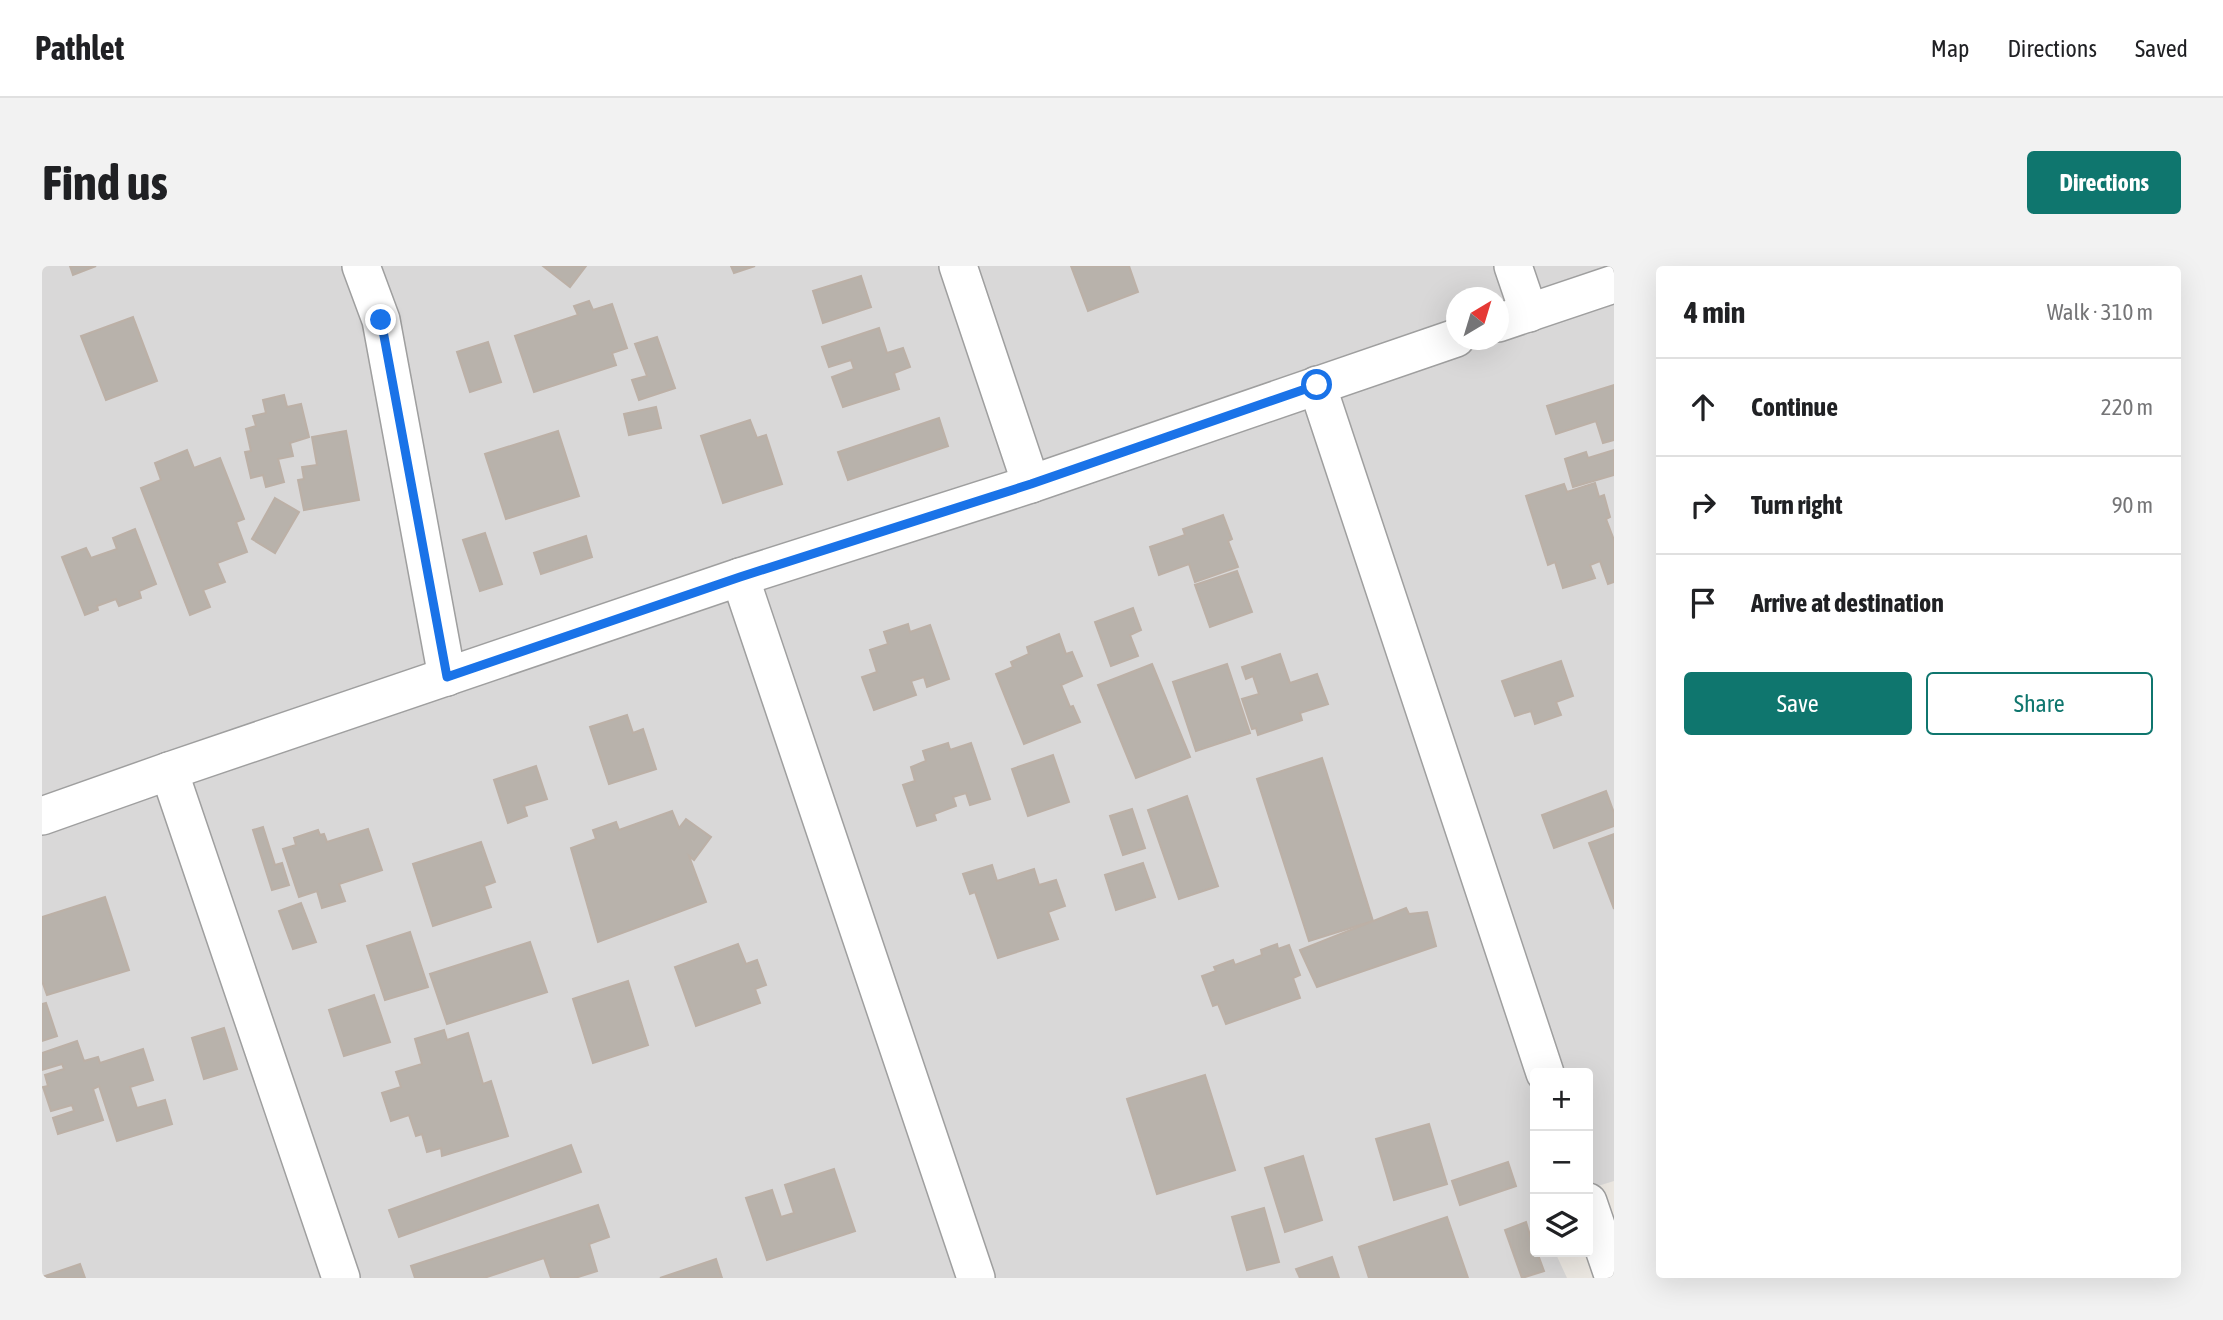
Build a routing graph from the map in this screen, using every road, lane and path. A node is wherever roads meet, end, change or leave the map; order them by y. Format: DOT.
graph roads {
  1 [pos="361,266"];
  2 [pos="958,266"];
  3 [pos="1513,266"];
  4 [pos="1614,284"];
  5 [pos="1514,318"];
  6 [pos="1446,342"];
  7 [pos="1317,385"];
  8 [pos="1031,484"];
  9 [pos="740,577"];
  10 [pos="447,677"];
  11 [pos="169,771"];
  12 [pos="42,816"];
  13 [pos="1543,1068"];
  14 [pos="1593,1217"];
  15 [pos="341,1278"];
  16 [pos="976,1278"];
  17 [pos="1614,1278"];
  1 -- 10 [label="street"];
  2 -- 8 [label="street"];
  3 -- 5 [label="street"];
  4 -- 5 [label="street"];
  6 -- 7 [label="street"];
  7 -- 8 [label="street"];
  7 -- 13 [label="street"];
  8 -- 9 [label="street"];
  9 -- 10 [label="street"];
  9 -- 16 [label="street"];
  10 -- 11 [label="street"];
  11 -- 12 [label="street"];
  11 -- 15 [label="street"];
  14 -- 17 [label="street"];
}
